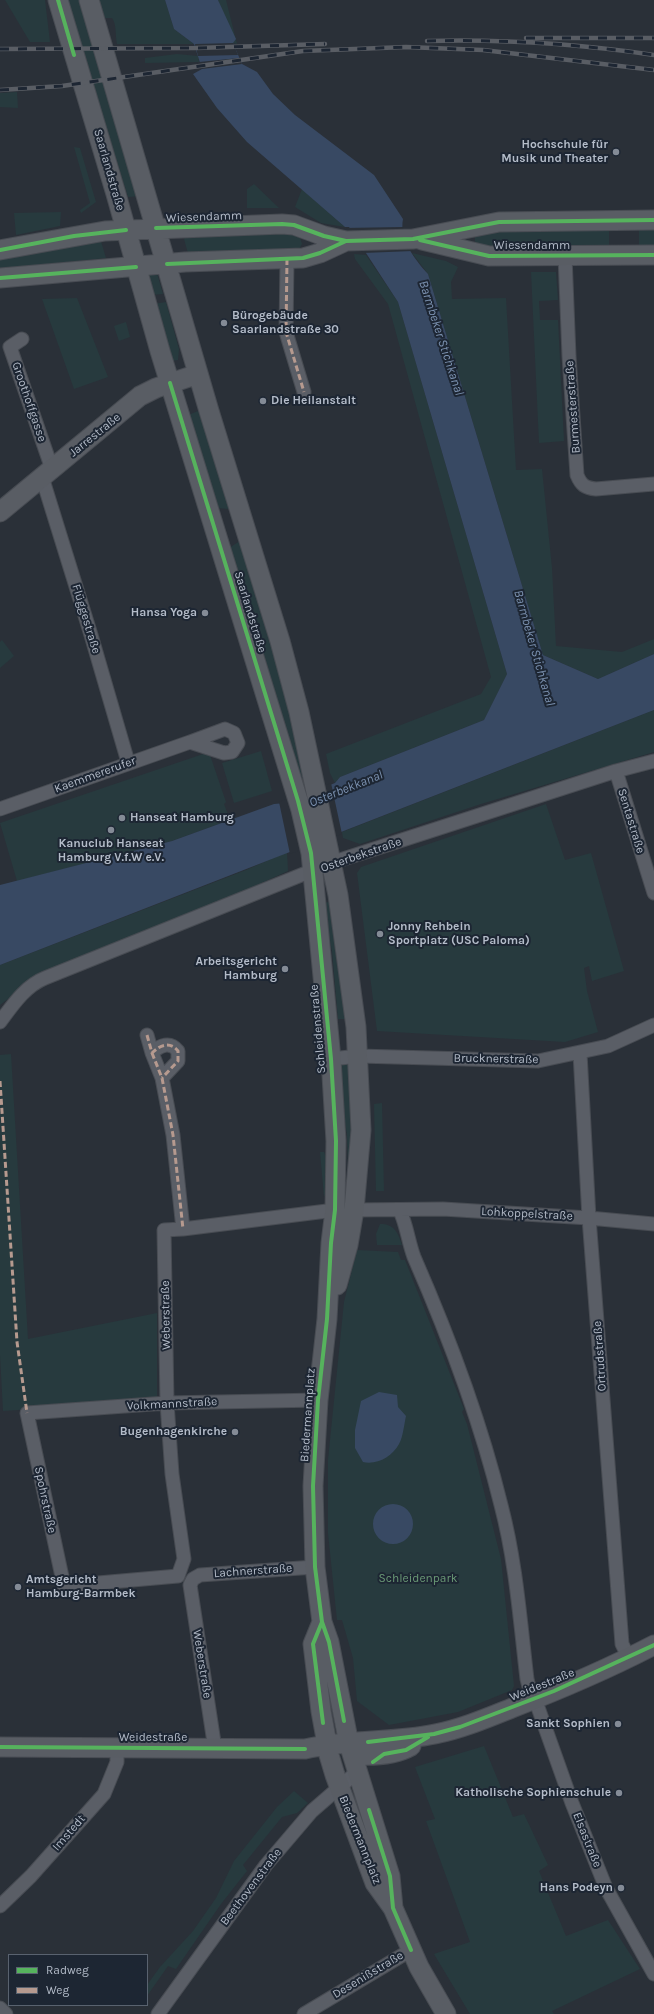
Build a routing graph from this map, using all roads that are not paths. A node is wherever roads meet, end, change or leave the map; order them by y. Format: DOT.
graph roads {
  1 [pos="58,0"];
  2 [pos="89,0"];
  3 [pos="654,220"];
  4 [pos="156,228"];
  5 [pos="126,230"];
  6 [pos="412,239"];
  7 [pos="346,241"];
  8 [pos="0,250"];
  9 [pos="654,255"];
  10 [pos="565,256"];
  11 [pos="287,259"];
  12 [pos="167,264"];
  13 [pos="136,267"];
  14 [pos="0,278"];
  15 [pos="22,339"];
  16 [pos="198,374"];
  17 [pos="170,383"];
  18 [pos="304,392"];
  19 [pos="47,473"];
  20 [pos="654,484"];
  21 [pos="0,512"];
  22 [pos="190,742"];
  23 [pos="654,761"];
  24 [pos="128,762"];
  25 [pos="616,771"];
  26 [pos="0,808"];
  27 [pos="318,844"];
  28 [pos="331,864"];
  29 [pos="312,872"];
  30 [pos="654,893"];
  31 [pos="0,1022"];
  32 [pos="654,1025"];
  33 [pos="147,1035"];
  34 [pos="152,1053"];
  35 [pos="580,1053"];
  36 [pos="359,1056"];
  37 [pos="332,1059"];
  38 [pos="162,1078"];
  39 [pos="335,1210"];
  40 [pos="354,1210"];
  41 [pos="400,1211"];
  42 [pos="589,1218"];
  43 [pos="654,1224"];
  44 [pos="183,1229"];
  45 [pos="327,1319"];
  46 [pos="318,1400"];
  47 [pos="167,1403"];
  48 [pos="27,1413"];
  49 [pos="315,1567"];
  50 [pos="193,1579"];
  51 [pos="64,1586"];
  52 [pos="322,1622"];
  53 [pos="654,1645"];
  54 [pos="629,1658"];
  55 [pos="535,1699"];
  56 [pos="434,1734"];
  57 [pos="0,1747"];
  58 [pos="118,1748"];
  59 [pos="215,1749"];
  60 [pos="328,1749"];
  61 [pos="353,1757"];
  62 [pos="339,1788"];
  63 [pos="0,1906"];
  64 [pos="393,1908"];
  65 [pos="411,1950"];
  66 [pos="654,1974"];
  67 [pos="0,2008"];
  68 [pos="6,2014"];
  69 [pos="158,2014"];
  70 [pos="304,2014"];
  71 [pos="446,2014"];
  1 -- 5 [label="main road, Saarlandstraße"];
  2 -- 4 [label="main road, Saarlandstraße"];
  3 -- 6 [label="main road, Wiesendamm"];
  4 -- 5 [label="main road, Wiesendamm"];
  4 -- 7 [label="main road, Wiesendamm"];
  4 -- 12 [label="main road, Saarlandstraße"];
  5 -- 8 [label="main road, Wiesendamm"];
  5 -- 13 [label="main road, Saarlandstraße"];
  6 -- 7 [label="main road, Wiesendamm"];
  6 -- 10 [label="main road, Wiesendamm"];
  7 -- 11 [label="main road, Wiesendamm"];
  9 -- 10 [label="main road, Wiesendamm"];
  10 -- 20 [label="street, Burmesterstraße"];
  11 -- 12 [label="main road, Wiesendamm"];
  11 -- 18 [label="street"];
  12 -- 13 [label="main road, Wiesendamm"];
  12 -- 16 [label="main road, Saarlandstraße"];
  13 -- 14 [label="main road, Wiesendamm"];
  13 -- 17 [label="main road, Saarlandstraße"];
  15 -- 19 [label="street, Groothoffgasse"];
  16 -- 17 [label="main road, Jarrestraße"];
  16 -- 27 [label="main road, Saarlandstraße"];
  17 -- 19 [label="main road, Jarrestraße"];
  17 -- 27 [label="main road, Saarlandstraße"];
  19 -- 21 [label="main road, Jarrestraße"];
  19 -- 24 [label="street, Flüggestraße"];
  22 -- 24 [label="street, Kaemmererufer"];
  23 -- 25 [label="street, Osterbekstraße"];
  24 -- 26 [label="street, Kaemmererufer"];
  25 -- 28 [label="street, Osterbekstraße"];
  25 -- 30 [label="street, Sentastraße"];
  27 -- 28 [label="main road"];
  27 -- 29 [label="main road, Schleidenstraße"];
  28 -- 29 [label="street, Osterbekstraße"];
  28 -- 36 [label="main road"];
  29 -- 31 [label="street, Osterbekstraße"];
  29 -- 37 [label="main road, Schleidenstraße"];
  32 -- 35 [label="street, Brucknerstraße"];
  33 -- 34 [label="street"];
  34 -- 38 [label="street"];
  34 -- 38 [label="street"];
  35 -- 36 [label="street, Brucknerstraße"];
  35 -- 42 [label="street, Ortrudstraße"];
  36 -- 37 [label="street, Brucknerstraße"];
  36 -- 40 [label="main road"];
  37 -- 39 [label="main road, Schleidenstraße"];
  38 -- 44 [label="street"];
  39 -- 40 [label="main road"];
  39 -- 44 [label="street"];
  39 -- 45 [label="main road, Biedermannplatz"];
  40 -- 41 [label="street"];
  40 -- 45 [label="main road, Biedermannplatz"];
  41 -- 42 [label="street, Lohkoppelstraße"];
  41 -- 55 [label="street"];
  42 -- 43 [label="street, Lohkoppelstraße"];
  42 -- 54 [label="street, Ortrudstraße"];
  44 -- 47 [label="street, Weberstraße"];
  45 -- 46 [label="main road, Biedermannplatz"];
  46 -- 47 [label="street, Volkmannstraße"];
  46 -- 49 [label="main road, Biedermannplatz"];
  47 -- 48 [label="street, Volkmannstraße"];
  47 -- 51 [label="street, Weberstraße"];
  48 -- 51 [label="street, Spohrstraße"];
  49 -- 50 [label="street, Lachnerstraße"];
  49 -- 52 [label="main road, Biedermannplatz"];
  50 -- 59 [label="street, Weberstraße"];
  52 -- 60 [label="main road, Biedermannplatz"];
  52 -- 61 [label="main road, Biedermannplatz"];
  53 -- 54 [label="main road, Weidestraße"];
  54 -- 55 [label="main road, Weidestraße"];
  55 -- 56 [label="main road, Weidestraße"];
  55 -- 66 [label="street, Elsastraße"];
  56 -- 61 [label="main road, Weidestraße"];
  56 -- 61 [label="main road, Weidestraße"];
  57 -- 58 [label="main road, Weidestraße"];
  58 -- 59 [label="main road, Weidestraße"];
  58 -- 63 [label="street, Imstedt"];
  59 -- 60 [label="main road, Weidestraße"];
  60 -- 61 [label="main road, Weidestraße"];
  60 -- 62 [label="main road, Biedermannplatz"];
  61 -- 62 [label="street, Beethovenstraße"];
  61 -- 64 [label="main road, Biedermannplatz"];
  62 -- 64 [label="main road, Biedermannplatz"];
  62 -- 69 [label="street, Beethovenstraße"];
  64 -- 65 [label="main road"];
  65 -- 70 [label="street, Desenißstraße"];
  65 -- 71 [label="main road"];
  67 -- 68 [label="street"];
}
